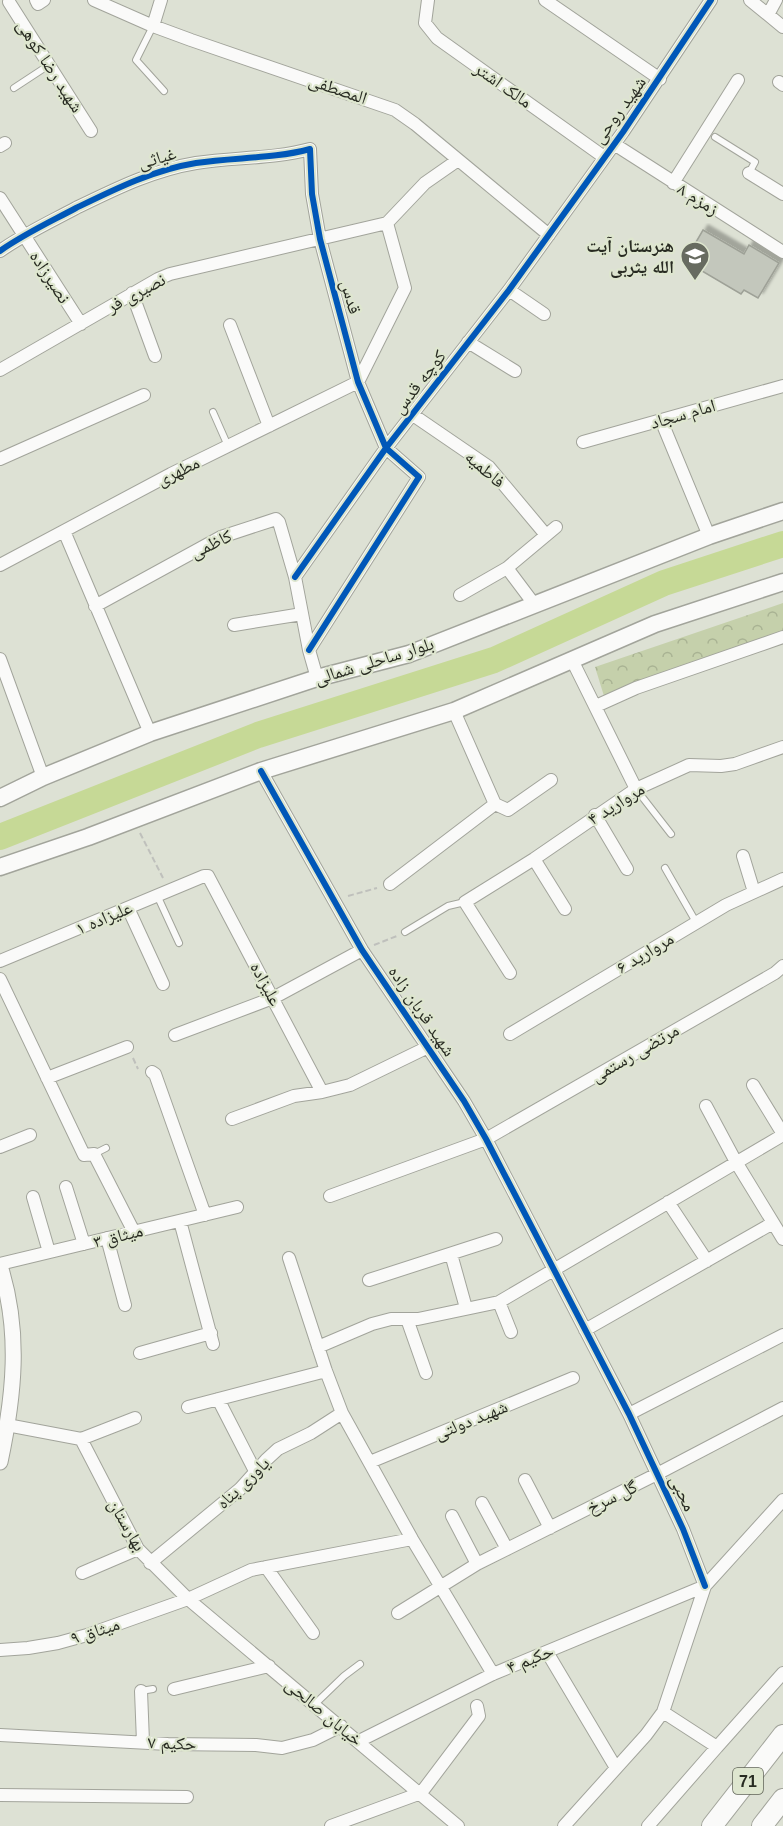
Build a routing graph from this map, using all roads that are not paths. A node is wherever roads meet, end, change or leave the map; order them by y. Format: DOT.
graph roads {
  1 [pos="36,0"];
  2 [pos="44,0"];
  3 [pos="94,0"];
  4 [pos="161,0"];
  5 [pos="428,0"];
  6 [pos="545,0"];
  7 [pos="711,0"];
  8 [pos="750,0"];
  9 [pos="776,0"];
  10 [pos="7,3"];
  11 [pos="769,14"];
  12 [pos="153,26"];
  13 [pos="783,27"];
  14 [pos="49,65"];
  15 [pos="660,79"];
  16 [pos="738,80"];
  17 [pos="14,88"];
  18 [pos="164,91"];
  19 [pos="91,131"];
  20 [pos="715,137"];
  21 [pos="614,144"];
  22 [pos="310,148"];
  23 [pos="604,157"];
  24 [pos="458,160"];
  25 [pos="749,172"];
  26 [pos="673,183"];
  27 [pos="783,194"];
  28 [pos="0,198"];
  29 [pos="387,224"];
  30 [pos="23,235"];
  31 [pos="549,235"];
  32 [pos="320,239"];
  33 [pos="0,251"];
  34 [pos="783,252"];
  35 [pos="509,290"];
  36 [pos="132,293"];
  37 [pos="544,314"];
  38 [pos="81,324"];
  39 [pos="230,325"];
  40 [pos="468,342"];
  41 [pos="155,356"];
  42 [pos="0,370"];
  43 [pos="515,371"];
  44 [pos="358,382"];
  45 [pos="783,386"];
  46 [pos="144,395"];
  47 [pos="213,412"];
  48 [pos="413,415"];
  49 [pos="662,420"];
  50 [pos="269,426"];
  51 [pos="583,442"];
  52 [pos="228,446"];
  53 [pos="386,448"];
  54 [pos="0,459"];
  55 [pos="783,512"];
  56 [pos="64,531"];
  57 [pos="709,536"];
  58 [pos="0,565"];
  59 [pos="507,568"];
  60 [pos="295,577"];
  61 [pos="783,582"];
  62 [pos="460,595"];
  63 [pos="534,604"];
  64 [pos="95,606"];
  65 [pos="302,614"];
  66 [pos="234,625"];
  67 [pos="783,637"];
  68 [pos="309,650"];
  69 [pos="0,659"];
  70 [pos="572,660"];
  71 [pos="317,678"];
  72 [pos="596,706"];
  73 [pos="454,711"];
  74 [pos="150,733"];
  75 [pos="783,747"];
  76 [pos="261,771"];
  77 [pos="43,777"];
  78 [pos="551,780"];
  79 [pos="636,789"];
  80 [pos="0,798"];
  81 [pos="495,804"];
  82 [pos="595,815"];
  83 [pos="671,834"];
  84 [pos="743,856"];
  85 [pos="534,859"];
  86 [pos="0,867"];
  87 [pos="665,868"];
  88 [pos="627,869"];
  89 [pos="208,876"];
  90 [pos="783,879"];
  91 [pos="390,884"];
  92 [pos="754,892"];
  93 [pos="157,896"];
  94 [pos="465,902"];
  95 [pos="128,908"];
  96 [pos="564,909"];
  97 [pos="696,922"];
  98 [pos="405,932"];
  99 [pos="180,943"];
  100 [pos="362,950"];
  101 [pos="0,961"];
  102 [pos="783,966"];
  103 [pos="510,973"];
  104 [pos="0,979"];
  105 [pos="163,984"];
  106 [pos="273,998"];
  107 [pos="510,1034"];
  108 [pos="174,1035"];
  109 [pos="127,1047"];
  110 [pos="428,1047"];
  111 [pos="152,1072"];
  112 [pos="47,1078"];
  113 [pos="753,1085"];
  114 [pos="322,1092"];
  115 [pos="706,1106"];
  116 [pos="232,1119"];
  117 [pos="30,1135"];
  118 [pos="783,1135"];
  119 [pos="486,1139"];
  120 [pos="0,1147"];
  121 [pos="106,1148"];
  122 [pos="94,1154"];
  123 [pos="736,1162"];
  124 [pos="66,1187"];
  125 [pos="330,1196"];
  126 [pos="33,1197"];
  127 [pos="668,1202"];
  128 [pos="237,1207"];
  129 [pos="205,1215"];
  130 [pos="180,1221"];
  131 [pos="773,1223"];
  132 [pos="134,1232"];
  133 [pos="107,1238"];
  134 [pos="496,1239"];
  135 [pos="783,1239"];
  136 [pos="84,1244"];
  137 [pos="49,1252"];
  138 [pos="451,1254"];
  139 [pos="289,1258"];
  140 [pos="707,1261"];
  141 [pos="0,1265"];
  142 [pos="553,1270"];
  143 [pos="369,1280"];
  144 [pos="3,1287"];
  145 [pos="499,1302"];
  146 [pos="124,1305"];
  147 [pos="466,1308"];
  148 [pos="407,1319"];
  149 [pos="585,1330"];
  150 [pos="511,1332"];
  151 [pos="783,1335"];
  152 [pos="318,1347"];
  153 [pos="140,1353"];
  154 [pos="326,1371"];
  155 [pos="426,1373"];
  156 [pos="573,1378"];
  157 [pos="218,1399"];
  158 [pos="188,1407"];
  159 [pos="783,1408"];
  160 [pos="342,1413"];
  161 [pos="629,1414"];
  162 [pos="135,1418"];
  163 [pos="4,1431"];
  164 [pos="81,1439"];
  165 [pos="0,1462"];
  166 [pos="370,1462"];
  167 [pos="255,1471"];
  168 [pos="657,1474"];
  169 [pos="525,1480"];
  170 [pos="783,1500"];
  171 [pos="483,1503"];
  172 [pos="452,1516"];
  173 [pos="550,1528"];
  174 [pos="412,1539"];
  175 [pos="507,1548"];
  176 [pos="138,1549"];
  177 [pos="150,1563"];
  178 [pos="477,1564"];
  179 [pos="266,1567"];
  180 [pos="82,1573"];
  181 [pos="441,1586"];
  182 [pos="705,1586"];
  183 [pos="188,1599"];
  184 [pos="398,1613"];
  185 [pos="313,1633"];
  186 [pos="0,1650"];
  187 [pos="547,1653"];
  188 [pos="360,1664"];
  189 [pos="269,1666"];
  190 [pos="783,1673"];
  191 [pos="493,1674"];
  192 [pos="174,1689"];
  193 [pos="147,1690"];
  194 [pos="315,1704"];
  195 [pos="477,1706"];
  196 [pos="663,1712"];
  197 [pos="341,1726"];
  198 [pos="0,1735"];
  199 [pos="783,1736"];
  200 [pos="359,1741"];
  201 [pos="143,1742"];
  202 [pos="717,1747"];
  203 [pos="616,1768"];
  204 [pos="421,1793"];
  205 [pos="0,1795"];
  206 [pos="187,1797"];
  207 [pos="783,1799"];
  208 [pos="331,1826"];
  209 [pos="458,1826"];
  210 [pos="564,1826"];
  211 [pos="648,1826"];
  212 [pos="712,1826"];
  213 [pos="762,1826"];
  1 -- 2 [label="street"];
  3 -- 12 [label="street, المصطفی"];
  4 -- 12 [label="street"];
  5 -- 23 [label="street, مالک اشتر"];
  6 -- 15 [label="street"];
  7 -- 15 [label="street, شهید روحی"];
  8 -- 11 [label="street"];
  9 -- 11 [label="street"];
  10 -- 14 [label="street, شهید رضا کوهی"];
  11 -- 13 [label="street"];
  12 -- 18 [label="lane"];
  12 -- 24 [label="street, المصطفی"];
  14 -- 17 [label="lane"];
  14 -- 19 [label="street, شهید رضا کوهی"];
  15 -- 21 [label="street, شهید روحی"];
  16 -- 26 [label="street"];
  20 -- 25 [label="lane"];
  21 -- 23 [label="street, شهید روحی"];
  21 -- 26 [label="street, زمزم ۸"];
  22 -- 30 [label="street, غیاثی"];
  22 -- 32 [label="street, قدس"];
  23 -- 31 [label="street, شهید روحی"];
  24 -- 29 [label="street"];
  24 -- 31 [label="street, المصطفی"];
  25 -- 27 [label="street"];
  26 -- 34 [label="street, زمزم ۸"];
  28 -- 30 [label="street, نصیرزاده"];
  29 -- 32 [label="street, نصیری فر"];
  29 -- 44 [label="street"];
  30 -- 33 [label="street, غیاثی"];
  30 -- 38 [label="street, نصیرزاده"];
  31 -- 35 [label="street, کوچه قدس"];
  32 -- 36 [label="street, نصیری فر"];
  32 -- 44 [label="street, قدس"];
  35 -- 37 [label="street"];
  35 -- 40 [label="street, کوچه قدس"];
  36 -- 38 [label="street, نصیری فر"];
  36 -- 41 [label="street"];
  38 -- 42 [label="street, نصیری فر"];
  39 -- 50 [label="street"];
  40 -- 43 [label="street"];
  40 -- 48 [label="street, کوچه قدس"];
  44 -- 50 [label="street, مطهری"];
  44 -- 53 [label="street, قدس"];
  45 -- 49 [label="street, امام سجاد"];
  46 -- 54 [label="street"];
  47 -- 52 [label="lane"];
  48 -- 53 [label="street, کوچه قدس"];
  48 -- 59 [label="street, فاطمیه"];
  49 -- 51 [label="street, امام سجاد"];
  49 -- 57 [label="street"];
  50 -- 52 [label="street, مطهری"];
  52 -- 56 [label="street, مطهری"];
  53 -- 60 [label="street, کوچه قدس"];
  53 -- 68 [label="street"];
  55 -- 57 [label="main road, بلوار ساحلی شمالی"];
  56 -- 58 [label="street, مطهری"];
  56 -- 64 [label="street"];
  57 -- 63 [label="main road, بلوار ساحلی شمالی"];
  59 -- 62 [label="street"];
  59 -- 63 [label="street"];
  60 -- 64 [label="street, کاظمی"];
  60 -- 65 [label="street"];
  61 -- 70 [label="main road"];
  63 -- 71 [label="main road, بلوار ساحلی شمالی"];
  64 -- 74 [label="street"];
  65 -- 66 [label="street"];
  65 -- 68 [label="street"];
  67 -- 72 [label="street"];
  68 -- 71 [label="street"];
  69 -- 77 [label="street"];
  70 -- 72 [label="street"];
  70 -- 73 [label="main road"];
  71 -- 74 [label="main road, بلوار ساحلی شمالی"];
  72 -- 79 [label="street"];
  73 -- 76 [label="main road"];
  73 -- 81 [label="street"];
  74 -- 77 [label="main road, بلوار ساحلی شمالی"];
  75 -- 79 [label="street, مروارید ۴"];
  76 -- 86 [label="main road"];
  76 -- 100 [label="street, شهید قربان زاده"];
  77 -- 80 [label="main road, بلوار ساحلی شمالی"];
  78 -- 81 [label="street"];
  79 -- 82 [label="street, مروارید ۴"];
  79 -- 83 [label="lane"];
  81 -- 91 [label="street"];
  82 -- 85 [label="street, مروارید ۴"];
  82 -- 88 [label="street"];
  84 -- 92 [label="street"];
  85 -- 94 [label="street, مروارید ۴"];
  85 -- 96 [label="street"];
  87 -- 97 [label="lane"];
  89 -- 93 [label="street, علیزاده ۱"];
  89 -- 106 [label="street, علیزاده"];
  90 -- 92 [label="street, مروارید ۶"];
  92 -- 97 [label="street, مروارید ۶"];
  93 -- 95 [label="street, علیزاده ۱"];
  93 -- 99 [label="lane"];
  94 -- 98 [label="lane"];
  94 -- 103 [label="street"];
  95 -- 101 [label="street, علیزاده ۱"];
  95 -- 105 [label="street"];
  97 -- 107 [label="street, مروارید ۶"];
  100 -- 106 [label="street"];
  100 -- 110 [label="street, شهید قربان زاده"];
  102 -- 119 [label="street, مرتضی رستمی"];
  104 -- 112 [label="street"];
  106 -- 108 [label="street"];
  106 -- 114 [label="street, علیزاده"];
  109 -- 112 [label="street"];
  110 -- 114 [label="street"];
  110 -- 119 [label="street, شهید قربان زاده"];
  111 -- 129 [label="street"];
  112 -- 122 [label="street"];
  113 -- 118 [label="street"];
  114 -- 116 [label="street"];
  115 -- 123 [label="street"];
  117 -- 120 [label="street"];
  118 -- 123 [label="street"];
  119 -- 125 [label="street, مرتضی رستمی"];
  119 -- 142 [label="street, شهید قربان زاده"];
  121 -- 122 [label="lane"];
  122 -- 132 [label="street"];
  123 -- 127 [label="street"];
  123 -- 131 [label="street"];
  124 -- 136 [label="street"];
  126 -- 137 [label="street"];
  127 -- 140 [label="street"];
  127 -- 142 [label="street"];
  128 -- 129 [label="street, میثاق ۳"];
  129 -- 130 [label="street, میثاق ۳"];
  130 -- 132 [label="street, میثاق ۳"];
  130 -- 153 [label="street"];
  131 -- 135 [label="street"];
  131 -- 140 [label="street"];
  132 -- 133 [label="street, میثاق ۳"];
  133 -- 136 [label="street, میثاق ۳"];
  133 -- 146 [label="street"];
  134 -- 138 [label="street"];
  136 -- 137 [label="street, میثاق ۳"];
  137 -- 141 [label="street, میثاق ۳"];
  138 -- 143 [label="street"];
  138 -- 147 [label="street"];
  139 -- 152 [label="street"];
  140 -- 149 [label="street"];
  141 -- 144 [label="street"];
  142 -- 145 [label="street"];
  142 -- 149 [label="street, شهید قربان زاده"];
  144 -- 163 [label="street"];
  145 -- 147 [label="street"];
  145 -- 150 [label="street"];
  147 -- 148 [label="street"];
  148 -- 152 [label="street"];
  148 -- 155 [label="street"];
  149 -- 161 [label="street, محبی"];
  151 -- 161 [label="street"];
  152 -- 154 [label="street"];
  154 -- 157 [label="street"];
  154 -- 160 [label="street"];
  156 -- 166 [label="street, شهید دولتی"];
  157 -- 158 [label="street"];
  157 -- 167 [label="street"];
  159 -- 168 [label="street, گل سرخ"];
  160 -- 166 [label="street"];
  160 -- 167 [label="street, یاوری پناه"];
  161 -- 168 [label="street, محبی"];
  162 -- 164 [label="street"];
  163 -- 164 [label="street"];
  163 -- 165 [label="street"];
  164 -- 176 [label="street, بهارستان"];
  166 -- 174 [label="street"];
  167 -- 177 [label="street, یاوری پناه"];
  168 -- 173 [label="street, گل سرخ"];
  168 -- 182 [label="street, محبی"];
  169 -- 173 [label="street"];
  170 -- 182 [label="street"];
  171 -- 175 [label="street"];
  172 -- 178 [label="street"];
  173 -- 175 [label="street, گل سرخ"];
  174 -- 179 [label="street"];
  174 -- 181 [label="street"];
  175 -- 178 [label="street, گل سرخ"];
  176 -- 177 [label="street, بهارستان"];
  176 -- 180 [label="street"];
  177 -- 183 [label="street, بهارستان"];
  178 -- 181 [label="street, گل سرخ"];
  179 -- 183 [label="street"];
  179 -- 185 [label="street"];
  181 -- 184 [label="street, گل سرخ"];
  181 -- 191 [label="street"];
  182 -- 187 [label="street, حکیم ۴"];
  182 -- 196 [label="street"];
  183 -- 186 [label="street, میثاق ۹"];
  183 -- 189 [label="street, خیابان صالحی"];
  187 -- 191 [label="street, حکیم ۴"];
  187 -- 203 [label="street"];
  188 -- 194 [label="lane"];
  189 -- 192 [label="street"];
  189 -- 194 [label="street, خیابان صالحی"];
  190 -- 202 [label="street"];
  191 -- 200 [label="street, حکیم ۴"];
  193 -- 201 [label="street"];
  194 -- 197 [label="street, خیابان صالحی"];
  195 -- 204 [label="street"];
  196 -- 202 [label="street"];
  196 -- 203 [label="street"];
  197 -- 200 [label="street, خیابان صالحی"];
  197 -- 201 [label="street, حکیم ۷"];
  198 -- 201 [label="street, حکیم ۷"];
  199 -- 212 [label="highway, 71"];
  200 -- 204 [label="street, خیابان صالحی"];
  202 -- 211 [label="street"];
  203 -- 210 [label="street"];
  204 -- 208 [label="street"];
  204 -- 209 [label="street, خیابان صالحی"];
  205 -- 206 [label="street"];
  207 -- 213 [label="highway, 71"];
}
